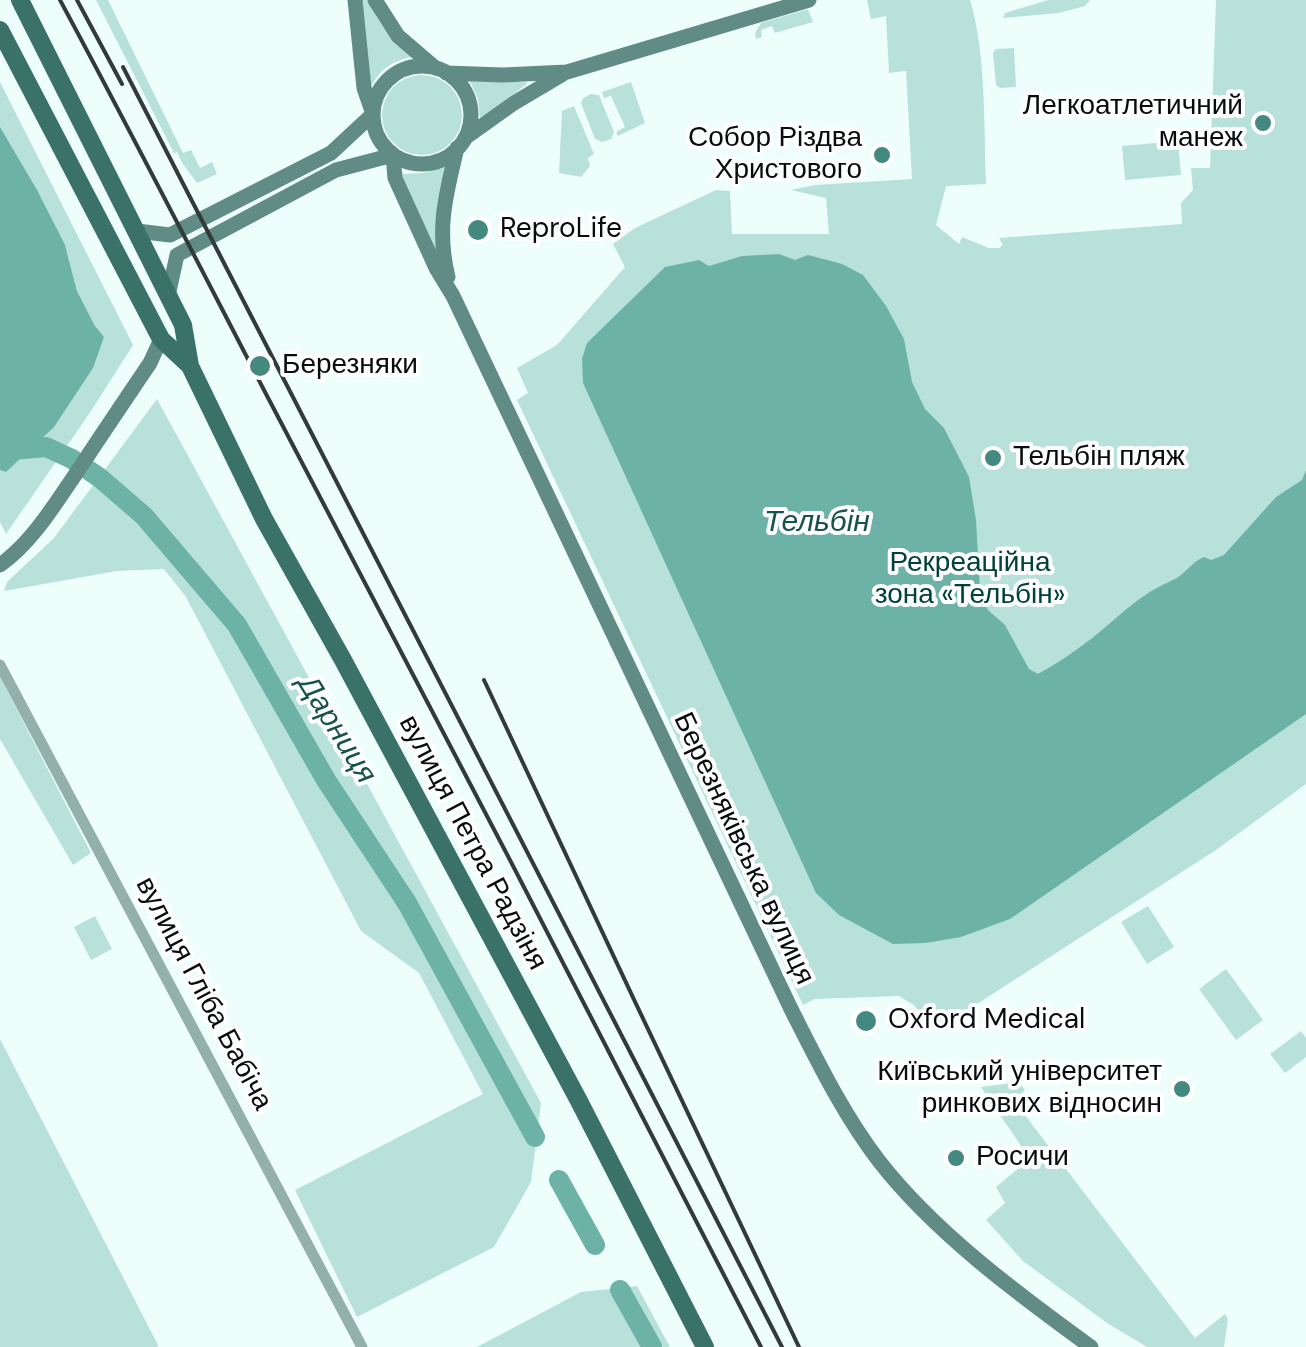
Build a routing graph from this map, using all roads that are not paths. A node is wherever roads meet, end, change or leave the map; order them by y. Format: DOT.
graph roads {
  1 [pos="20,0"];
  2 [pos="355,0"];
  3 [pos="375,0"];
  4 [pos="809,0"];
  5 [pos="0,30"];
  6 [pos="441,70"];
  7 [pos="567,72"];
  8 [pos="364,88"];
  9 [pos="373,114"];
  10 [pos="345,142"];
  11 [pos="461,144"];
  12 [pos="394,155"];
  13 [pos="349,166"];
  14 [pos="395,178"];
  15 [pos="137,231"];
  16 [pos="168,296"];
  17 [pos="453,296"];
  18 [pos="161,339"];
  19 [pos="190,366"];
  20 [pos="0,565"];
  21 [pos="0,665"];
  22 [pos="362,1347"];
  23 [pos="705,1347"];
  24 [pos="1091,1347"];
  1 -- 15 [label="main road, вулиця Петра Радзіня"];
  2 -- 8 [label="street"];
  3 -- 6 [label="street"];
  4 -- 7 [label="street"];
  5 -- 18 [label="main road, вулиця Петра Радзіня"];
  6 -- 7 [label="street"];
  6 -- 9 [label="street"];
  6 -- 11 [label="street"];
  7 -- 11 [label="street"];
  8 -- 9 [label="street"];
  8 -- 10 [label="street"];
  9 -- 10 [label="street"];
  9 -- 12 [label="street"];
  10 -- 15 [label="street"];
  11 -- 12 [label="street"];
  11 -- 17 [label="street, Березняківська вулиця"];
  12 -- 13 [label="street"];
  12 -- 14 [label="street, Березняківська вулиця"];
  13 -- 14 [label="street"];
  13 -- 16 [label="street"];
  14 -- 17 [label="street, Березняківська вулиця"];
  15 -- 16 [label="main road, вулиця Петра Радзіня"];
  16 -- 19 [label="main road, вулиця Петра Радзіня"];
  17 -- 24 [label="street, Березняківська вулиця"];
  18 -- 19 [label="main road, вулиця Петра Радзіня"];
  18 -- 20 [label="street"];
  19 -- 23 [label="main road, вулиця Петра Радзіня"];
  21 -- 22 [label="street, вулиця Гліба Бабіча"];
}
